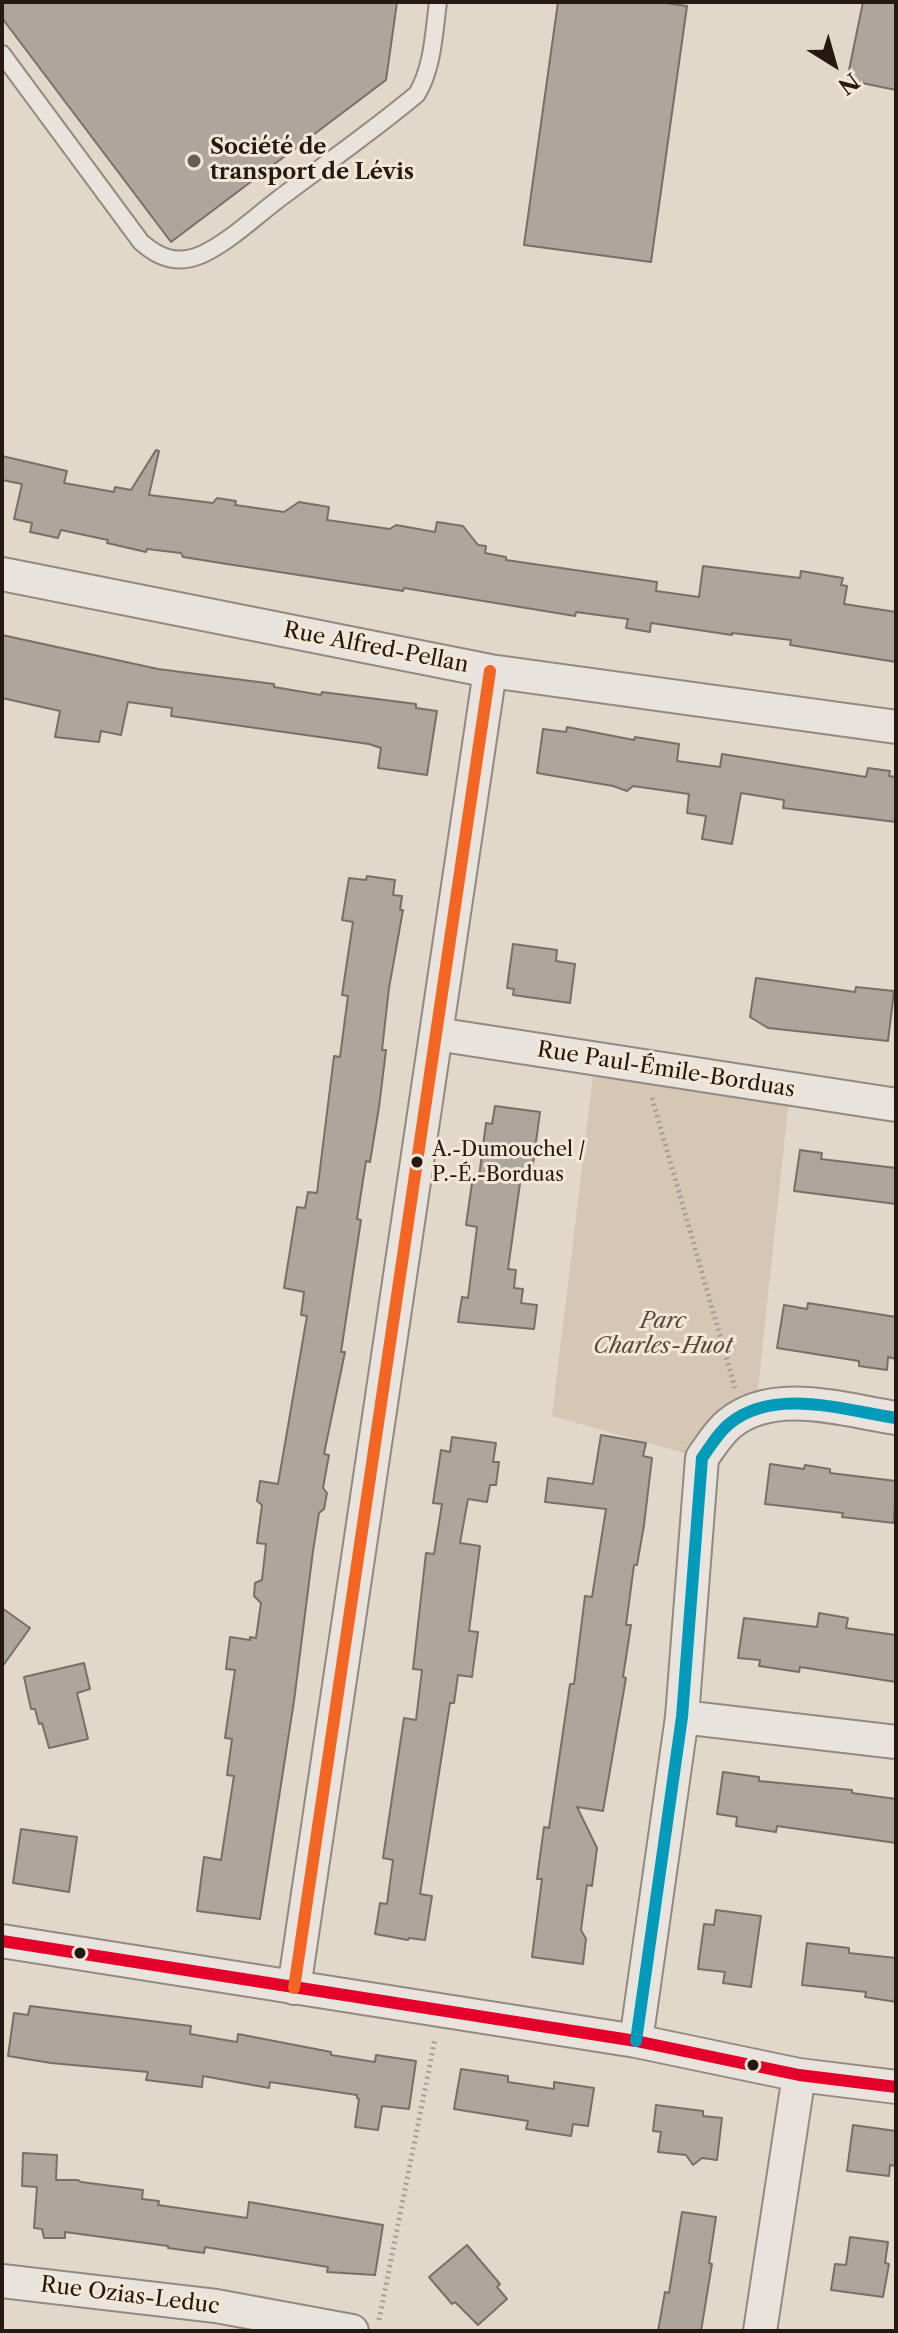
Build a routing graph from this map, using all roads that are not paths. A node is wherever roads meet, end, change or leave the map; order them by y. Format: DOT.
graph roads {
  1 [pos="438,2"];
  2 [pos="2,54"];
  3 [pos="2,574"];
  4 [pos="490,671"];
  5 [pos="896,727"];
  6 [pos="436,1034"];
  7 [pos="896,1105"];
  8 [pos="896,1418"];
  9 [pos="682,1717"];
  10 [pos="896,1742"];
  11 [pos="2,1941"];
  12 [pos="294,1988"];
  13 [pos="636,2041"];
  14 [pos="799,2075"];
  15 [pos="896,2087"];
  16 [pos="2,2281"];
  17 [pos="352,2331"];
  18 [pos="760,2331"];
  1 -- 2 [label="lane"];
  3 -- 4 [label="street, Rue Alfred-Pellan"];
  4 -- 5 [label="street, Rue Alfred-Pellan"];
  4 -- 6 [label="street"];
  6 -- 7 [label="street, Rue Paul-Émile-Borduas"];
  6 -- 12 [label="street"];
  8 -- 9 [label="street"];
  9 -- 10 [label="street"];
  9 -- 13 [label="street"];
  11 -- 12 [label="street"];
  12 -- 13 [label="street"];
  13 -- 14 [label="street"];
  14 -- 15 [label="street"];
  14 -- 18 [label="street"];
  16 -- 17 [label="street, Rue Ozias-Leduc"];
}
